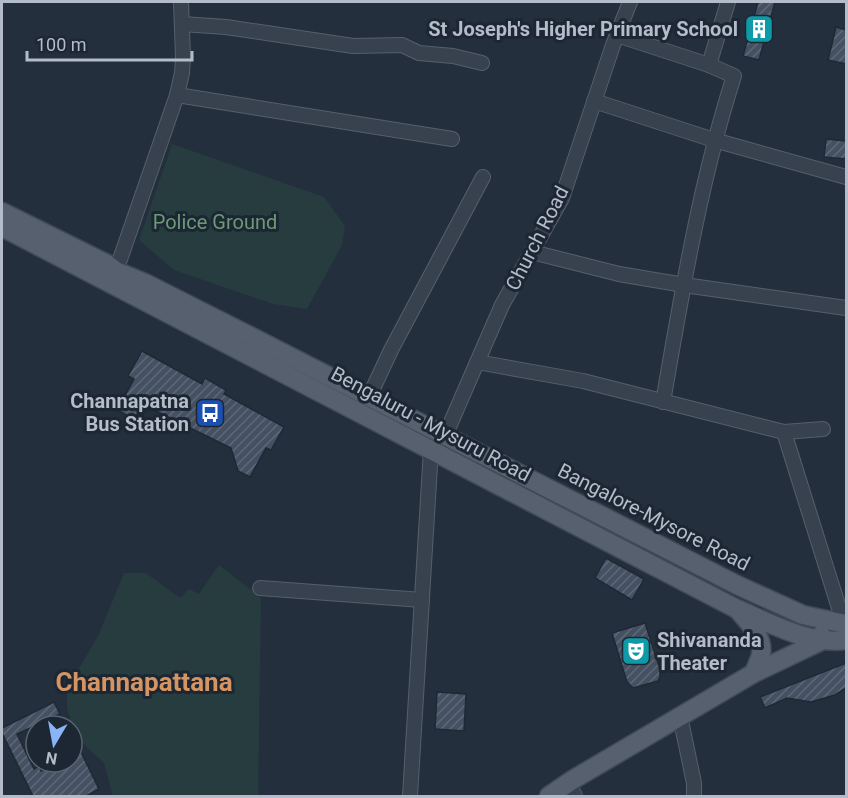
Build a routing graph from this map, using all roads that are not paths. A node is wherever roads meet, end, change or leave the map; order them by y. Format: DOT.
graph roads {
  1 [pos="181,2"];
  2 [pos="630,2"];
  3 [pos="728,2"];
  4 [pos="182,24"];
  5 [pos="617,35"];
  6 [pos="482,63"];
  7 [pos="709,65"];
  8 [pos="177,95"];
  9 [pos="594,101"];
  10 [pos="452,139"];
  11 [pos="714,140"];
  12 [pos="483,177"];
  13 [pos="846,177"];
  14 [pos="2,212"];
  15 [pos="2,227"];
  16 [pos="532,252"];
  17 [pos="116,271"];
  18 [pos="684,285"];
  19 [pos="144,291"];
  20 [pos="846,308"];
  21 [pos="477,362"];
  22 [pos="324,384"];
  23 [pos="369,397"];
  24 [pos="663,402"];
  25 [pos="823,429"];
  26 [pos="784,432"];
  27 [pos="446,436"];
  28 [pos="431,449"];
  29 [pos="260,588"];
  30 [pos="422,600"];
  31 [pos="735,608"];
  32 [pos="839,634"];
  33 [pos="754,673"];
  34 [pos="680,716"];
  35 [pos="572,790"];
  36 [pos="410,796"];
  37 [pos="549,796"];
  38 [pos="694,796"];
  1 -- 4 [label="street"];
  2 -- 5 [label="street, Church Road"];
  3 -- 7 [label="street"];
  4 -- 6 [label="street"];
  4 -- 8 [label="street"];
  5 -- 7 [label="street"];
  5 -- 9 [label="street, Church Road"];
  7 -- 11 [label="street"];
  8 -- 10 [label="street"];
  8 -- 17 [label="street"];
  9 -- 11 [label="street"];
  9 -- 16 [label="street, Church Road"];
  11 -- 13 [label="street"];
  11 -- 18 [label="street"];
  12 -- 23 [label="street"];
  14 -- 17 [label="main road, Bengaluru - Mysuru Road"];
  15 -- 19 [label="main road, Bengaluru - Mysuru Road"];
  16 -- 18 [label="street"];
  16 -- 21 [label="street, Church Road"];
  17 -- 19 [label="main road, Bengaluru - Mysuru Road"];
  18 -- 20 [label="street"];
  18 -- 24 [label="street"];
  19 -- 22 [label="main road, Bengaluru - Mysuru Road"];
  21 -- 24 [label="street"];
  21 -- 27 [label="street, Church Road"];
  22 -- 23 [label="main road, Bengaluru - Mysuru Road"];
  22 -- 28 [label="main road, Bengaluru - Mysuru Road"];
  23 -- 27 [label="main road, Bengaluru - Mysuru Road"];
  24 -- 26 [label="street"];
  25 -- 26 [label="street"];
  26 -- 32 [label="street"];
  27 -- 32 [label="main road, Bangalore-Mysore Road"];
  28 -- 30 [label="street"];
  28 -- 31 [label="main road, Bengaluru - Mysuru Road"];
  29 -- 30 [label="street"];
  30 -- 36 [label="street"];
  31 -- 32 [label="main road, Bengaluru - Mysuru Road"];
  31 -- 33 [label="main road"];
  32 -- 33 [label="main road"];
  33 -- 34 [label="main road"];
  34 -- 35 [label="main road"];
  34 -- 38 [label="street"];
  35 -- 37 [label="main road"];
}
